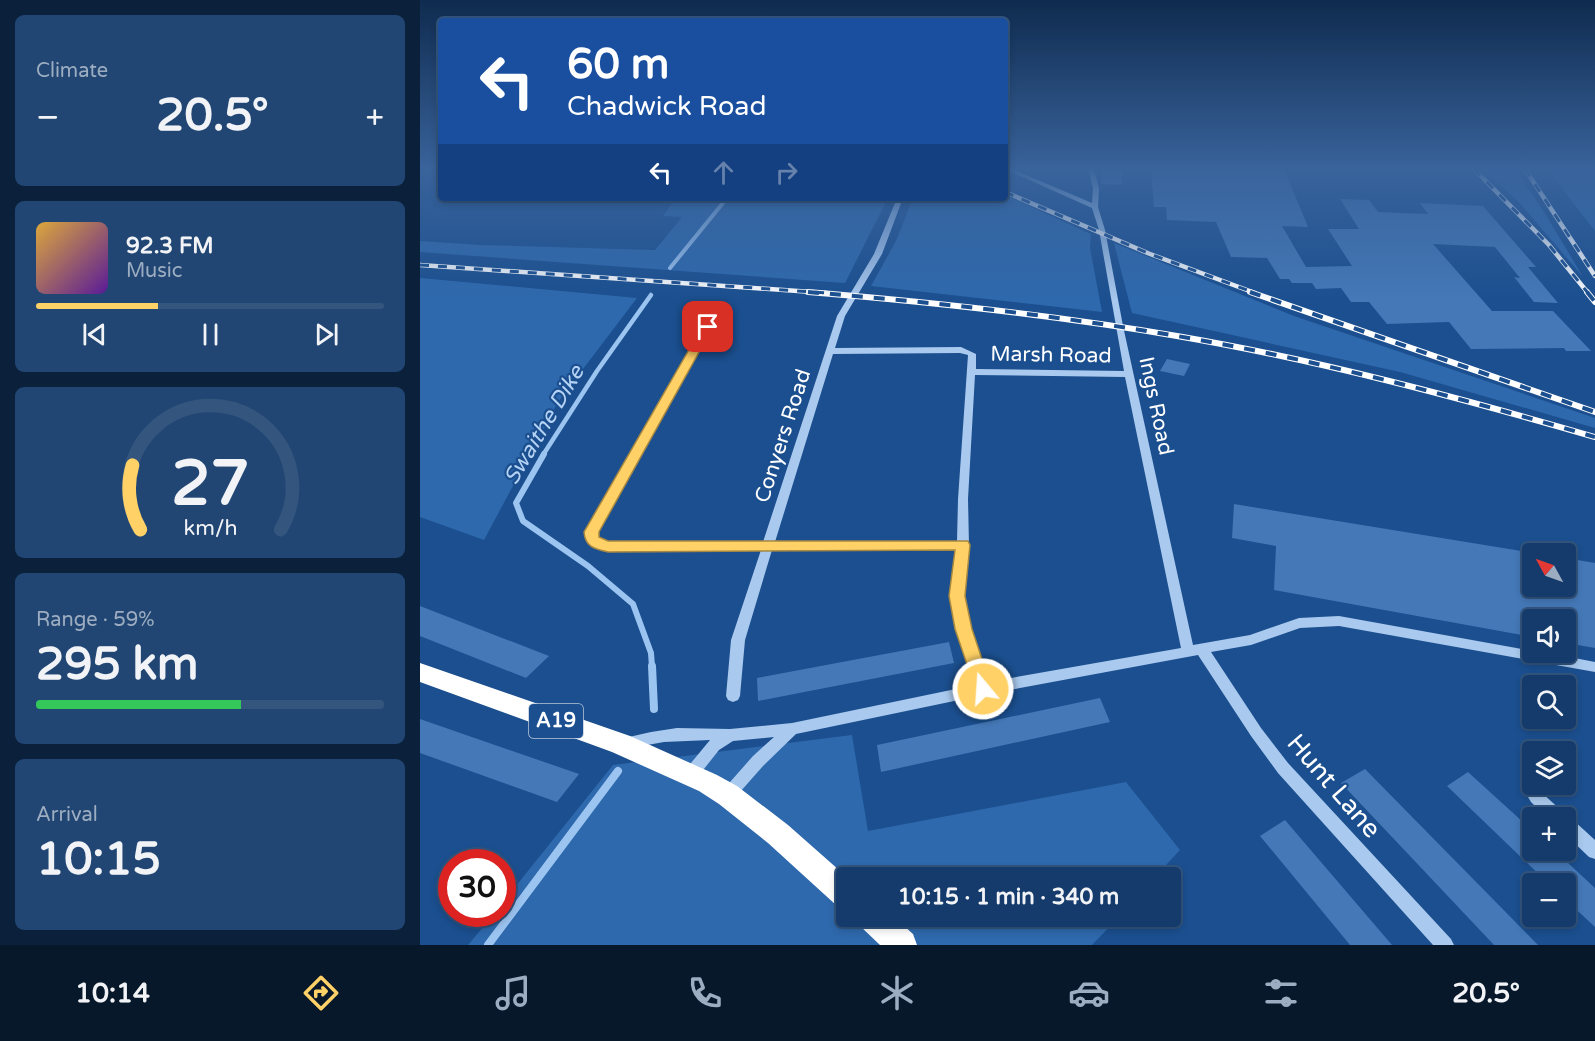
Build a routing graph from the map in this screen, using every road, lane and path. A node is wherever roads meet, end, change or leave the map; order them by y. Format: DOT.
graph roads {
  1 [pos="894,213"];
  2 [pos="1097,213"];
  3 [pos="720,307"];
  4 [pos="831,351"];
  5 [pos="973,372"];
  6 [pos="1130,374"];
  7 [pos="768,545"];
  8 [pos="963,545"];
  9 [pos="1194,650"];
  10 [pos="1595,667"];
  11 [pos="420,672"];
  12 [pos="983,689"];
  13 [pos="733,696"];
  14 [pos="792,729"];
  15 [pos="730,735"];
  16 [pos="621,744"];
  17 [pos="691,774"];
  18 [pos="728,795"];
  19 [pos="1536,797"];
  20 [pos="1546,807"];
  21 [pos="1576,833"];
  22 [pos="1595,851"];
  23 [pos="836,886"];
  24 [pos="882,927"];
  25 [pos="902,945"];
  26 [pos="1445,945"];
  1 -- 4 [label="street, Conyers Road"];
  2 -- 6 [label="street, Ings Road"];
  3 -- 7 [label="street"];
  4 -- 5 [label="street"];
  4 -- 7 [label="street, Conyers Road"];
  5 -- 6 [label="street, Marsh Road"];
  5 -- 8 [label="street"];
  6 -- 9 [label="street, Ings Road"];
  7 -- 8 [label="street"];
  7 -- 13 [label="street, Conyers Road"];
  8 -- 12 [label="street"];
  9 -- 10 [label="street"];
  9 -- 12 [label="street"];
  9 -- 26 [label="street, Hunt Lane"];
  11 -- 16 [label="highway, A19"];
  12 -- 14 [label="street"];
  14 -- 15 [label="street"];
  14 -- 18 [label="street"];
  15 -- 16 [label="street"];
  15 -- 17 [label="street"];
  16 -- 17 [label="highway, A19"];
  17 -- 18 [label="highway, A19"];
  18 -- 23 [label="highway, A19"];
  19 -- 20 [label="street"];
  21 -- 22 [label="street"];
  24 -- 25 [label="highway"];
}
